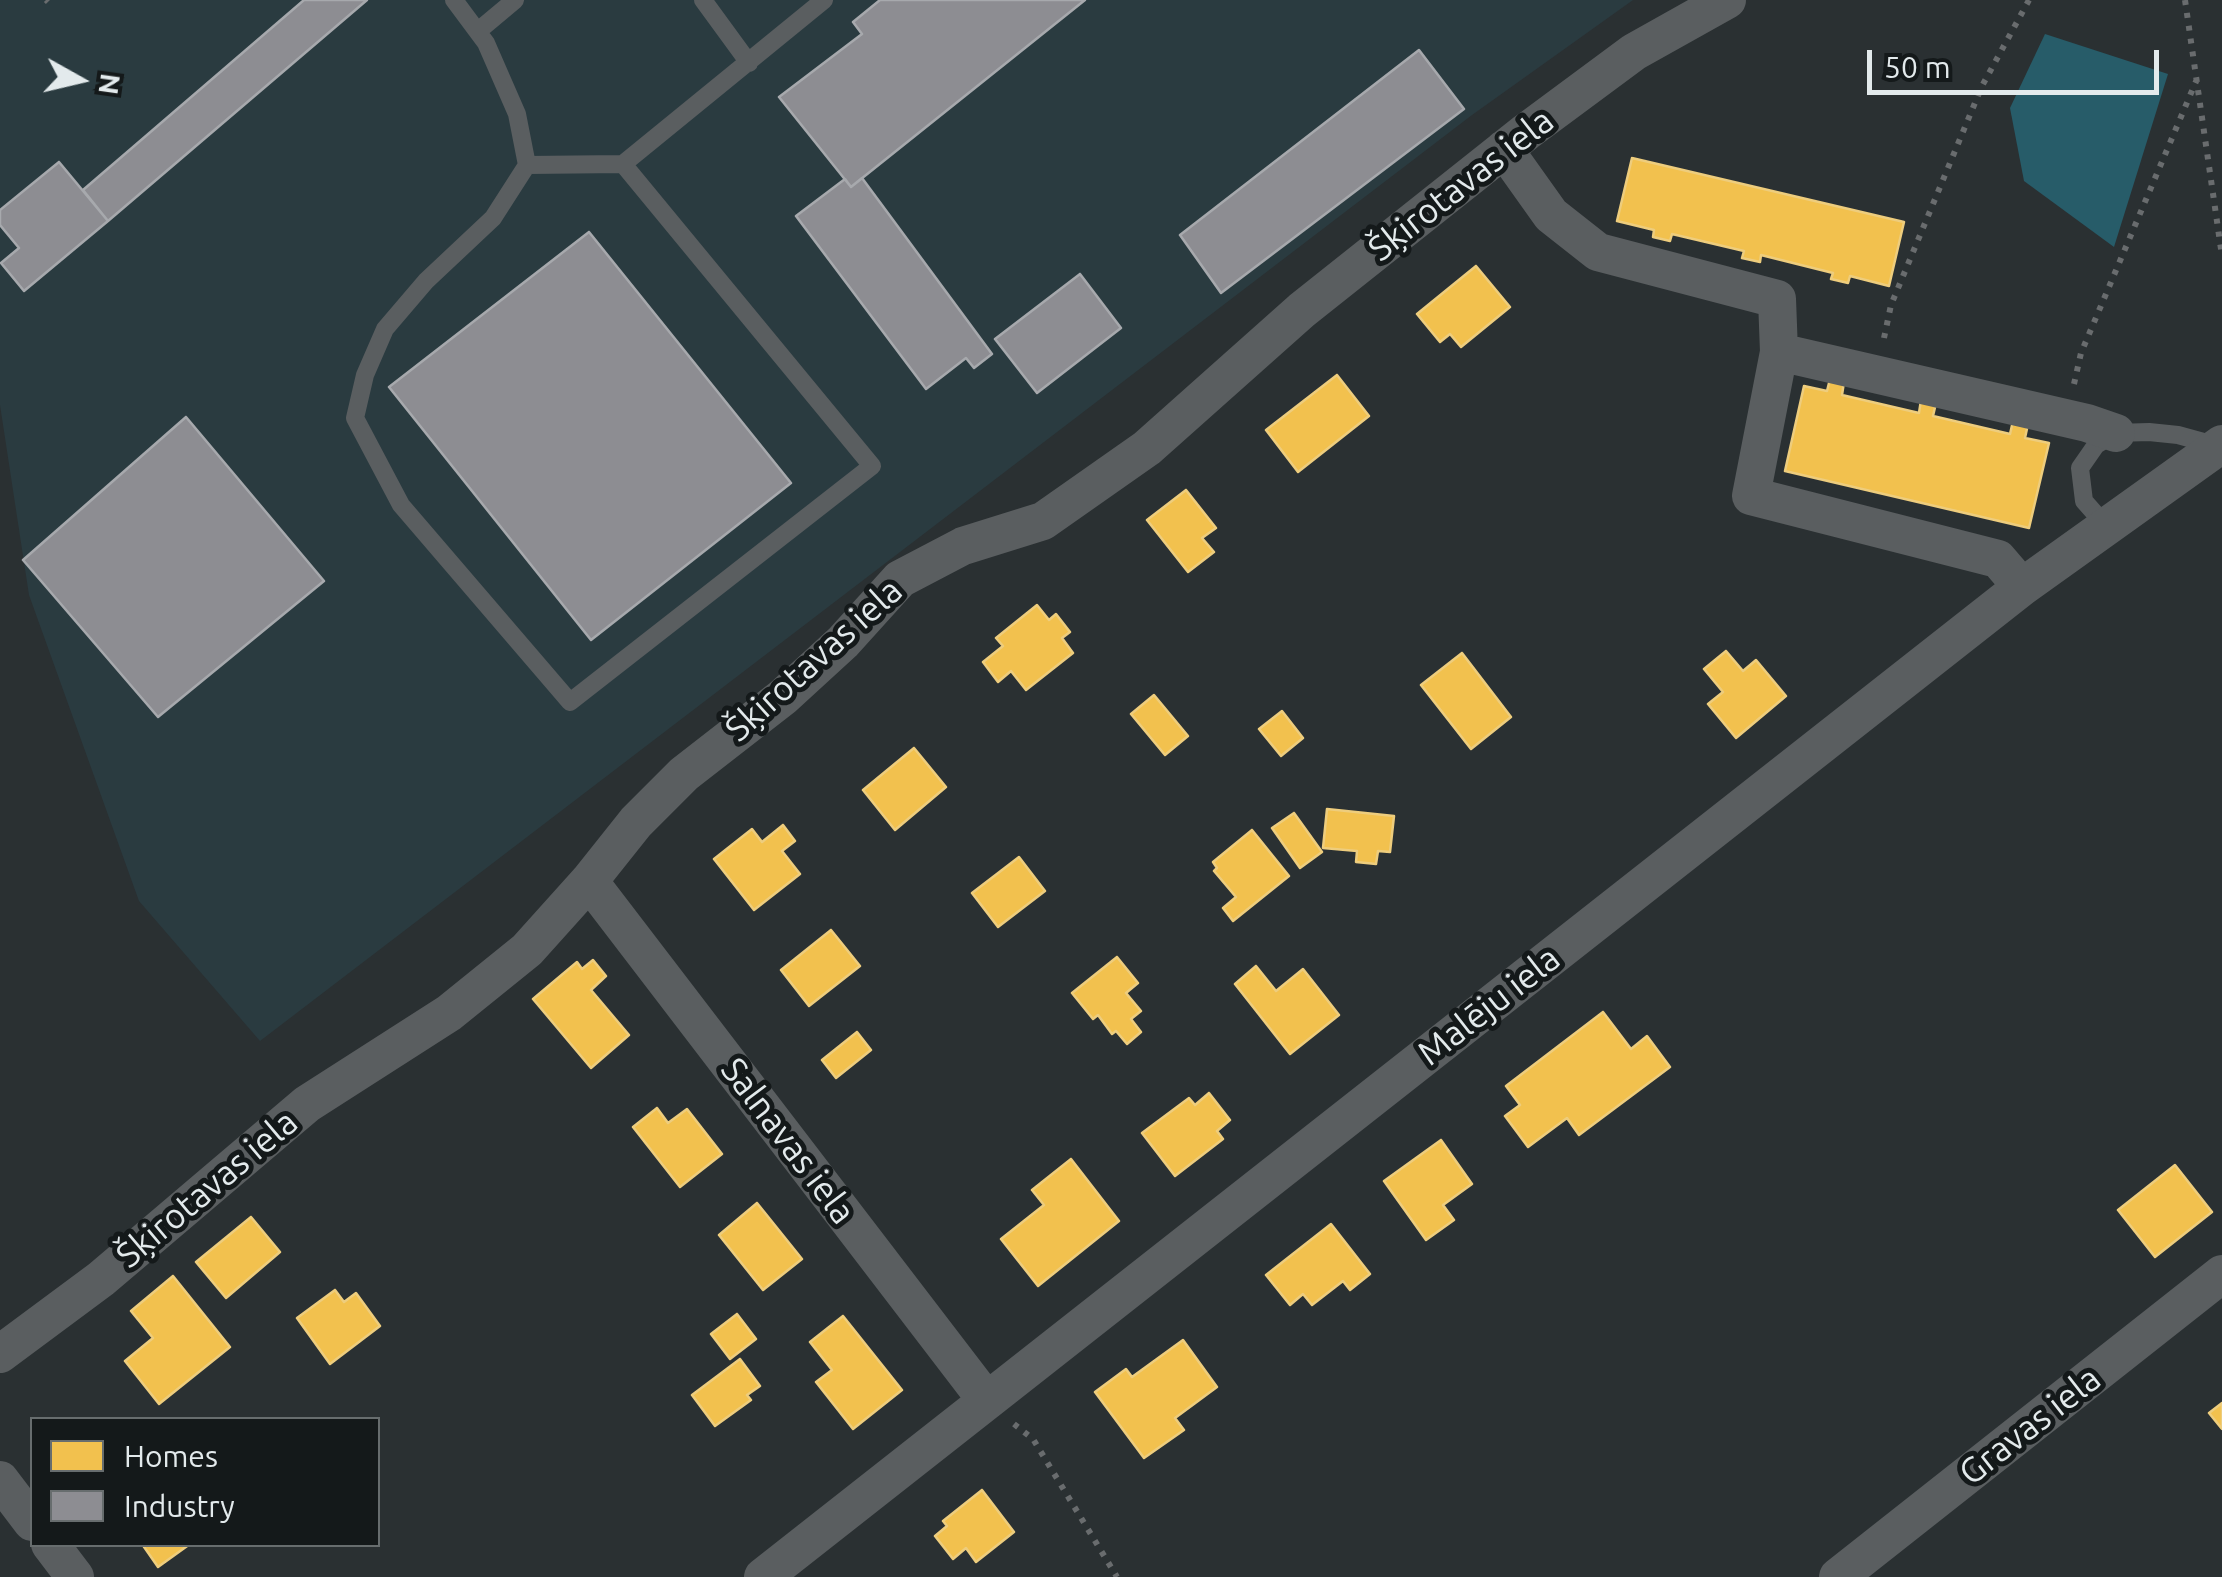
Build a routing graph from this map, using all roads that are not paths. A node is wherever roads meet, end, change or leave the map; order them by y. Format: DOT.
graph roads {
  1 [pos="454,0"];
  2 [pos="515,0"];
  3 [pos="703,0"];
  4 [pos="824,0"];
  5 [pos="1727,0"];
  6 [pos="478,31"];
  7 [pos="749,63"];
  8 [pos="1504,150"];
  9 [pos="623,164"];
  10 [pos="527,166"];
  11 [pos="1778,352"];
  12 [pos="2116,433"];
  13 [pos="2220,445"];
  14 [pos="2106,526"];
  15 [pos="2022,587"];
  16 [pos="589,881"];
  17 [pos="2222,1274"];
  18 [pos="0,1354"];
  19 [pos="986,1400"];
  20 [pos="0,1480"];
  21 [pos="30,1519"];
  22 [pos="52,1547"];
  23 [pos="75,1577"];
  24 [pos="762,1577"];
  25 [pos="1838,1577"];
  1 -- 6 [label="lane"];
  2 -- 6 [label="lane"];
  3 -- 7 [label="lane"];
  4 -- 7 [label="lane"];
  5 -- 8 [label="street, Šķirotavas iela"];
  6 -- 10 [label="lane"];
  7 -- 9 [label="lane"];
  8 -- 11 [label="street"];
  8 -- 16 [label="street, Šķirotavas iela"];
  9 -- 10 [label="lane"];
  9 -- 10 [label="lane"];
  11 -- 12 [label="street"];
  11 -- 15 [label="street"];
  12 -- 13 [label="lane"];
  12 -- 14 [label="lane"];
  13 -- 14 [label="street, Malēju iela"];
  14 -- 15 [label="street, Malēju iela"];
  15 -- 19 [label="street, Malēju iela"];
  16 -- 18 [label="street, Šķirotavas iela"];
  16 -- 19 [label="street, Salnavas iela"];
  17 -- 25 [label="street, Gravas iela"];
  19 -- 24 [label="street, Malēju iela"];
  20 -- 21 [label="street"];
  22 -- 23 [label="street"];
}
